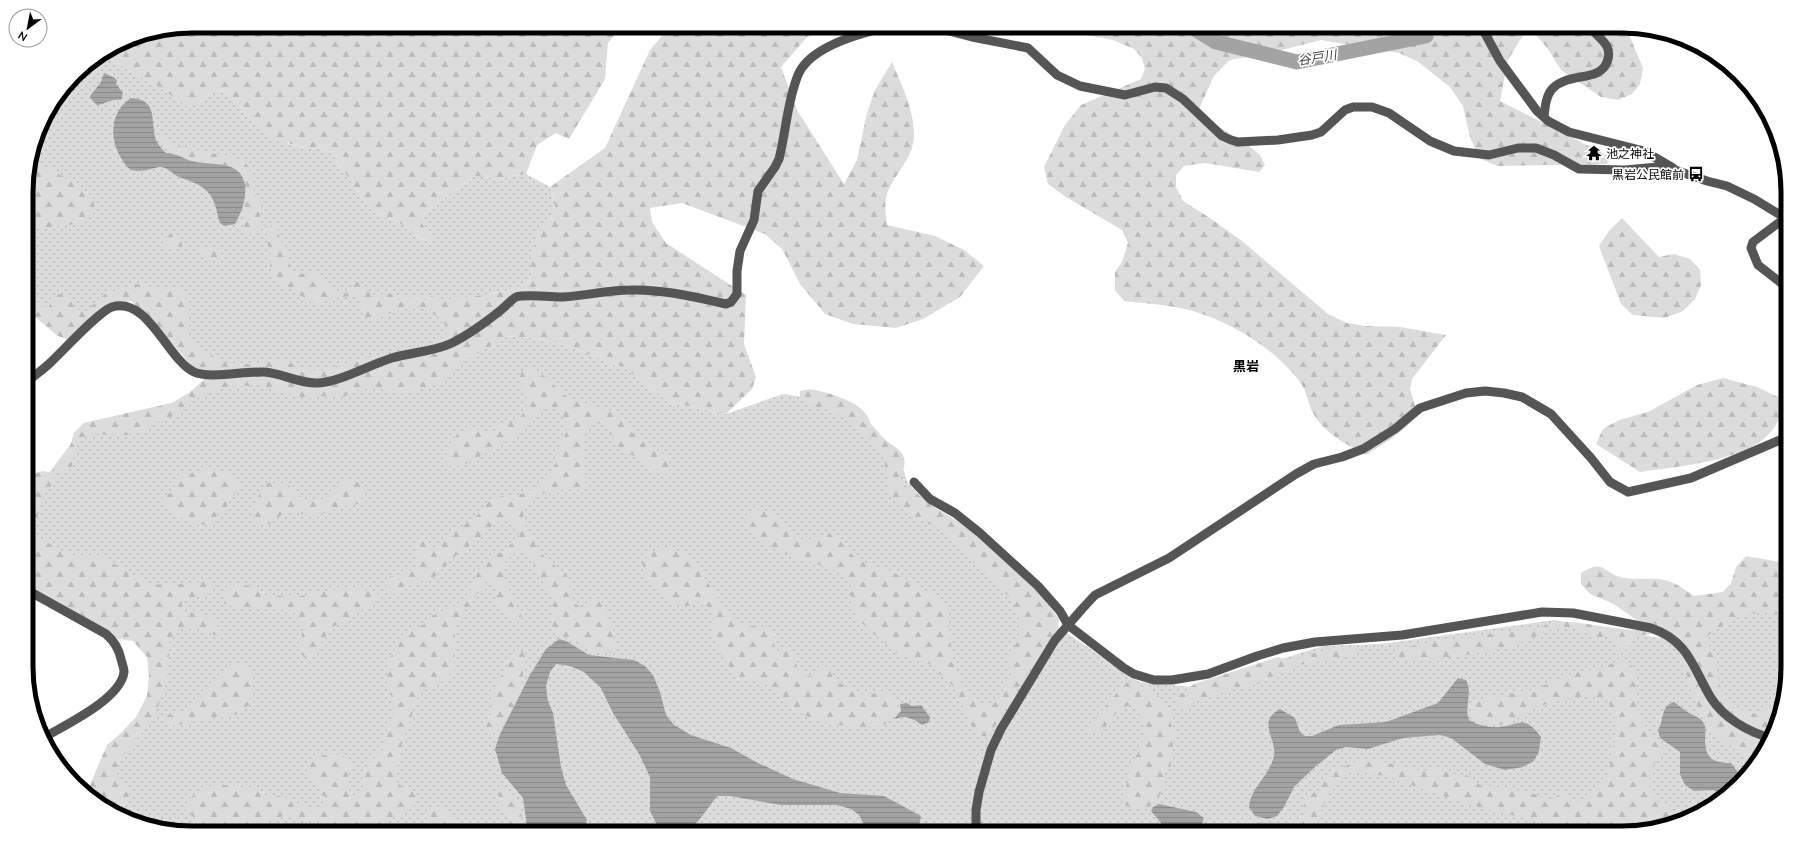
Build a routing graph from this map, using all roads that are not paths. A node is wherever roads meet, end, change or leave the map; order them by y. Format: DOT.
graph roads {
  1 [pos="865,33"];
  2 [pos="954,33"];
  3 [pos="1485,33"];
  4 [pos="1595,33"];
  5 [pos="1544,117"];
  6 [pos="1675,170"];
  7 [pos="1781,215"];
  8 [pos="1781,220"];
  9 [pos="1781,283"];
  10 [pos="33,377"];
  11 [pos="1781,440"];
  12 [pos="914,482"];
  13 [pos="33,593"];
  14 [pos="1068,625"];
  15 [pos="48,735"];
  16 [pos="1766,736"];
  17 [pos="977,826"];
  1 -- 10 [label="street"];
  2 -- 6 [label="street"];
  3 -- 5 [label="street"];
  4 -- 5 [label="street"];
  5 -- 6 [label="street"];
  6 -- 7 [label="street"];
  8 -- 9 [label="street"];
  11 -- 14 [label="street"];
  12 -- 14 [label="street"];
  13 -- 15 [label="street"];
  14 -- 16 [label="street"];
  14 -- 17 [label="street"];
}
